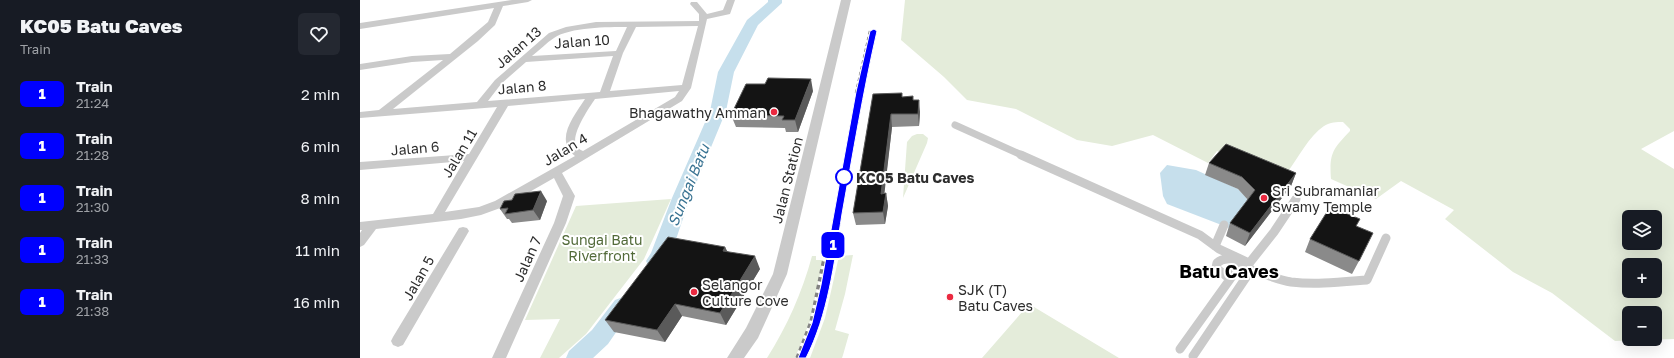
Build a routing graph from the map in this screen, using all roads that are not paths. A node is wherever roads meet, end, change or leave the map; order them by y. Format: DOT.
graph roads {
  1 [pos="528,0"];
  2 [pos="731,0"];
  3 [pos="846,0"];
  4 [pos="500,4"];
  5 [pos="694,4"];
  6 [pos="703,20"];
  7 [pos="633,24"];
  8 [pos="360,26"];
  9 [pos="619,53"];
  10 [pos="453,57"];
  11 [pos="522,59"];
  12 [pos="360,68"];
  13 [pos="686,88"];
  14 [pos="604,94"];
  15 [pos="592,95"];
  16 [pos="505,102"];
  17 [pos="481,104"];
  18 [pos="382,113"];
  19 [pos="360,115"];
  20 [pos="955,125"];
  21 [pos="582,156"];
  22 [pos="473,157"];
  23 [pos="360,166"];
  24 [pos="556,172"];
  25 [pos="1296,199"];
  26 [pos="436,218"];
  27 [pos="372,225"];
  28 [pos="360,226"];
  29 [pos="1224,226"];
  30 [pos="463,231"];
  31 [pos="1386,238"];
  32 [pos="360,241"];
  33 [pos="1214,246"];
  34 [pos="1247,266"];
  35 [pos="1230,279"];
  36 [pos="398,341"];
  37 [pos="1180,349"];
  38 [pos="1193,356"];
  39 [pos="500,358"];
  40 [pos="735,358"];
  1 -- 4 [label="street"];
  2 -- 6 [label="street, Jalan 13"];
  3 -- 40 [label="street, Jalan Station"];
  4 -- 8 [label="street"];
  4 -- 10 [label="street"];
  5 -- 6 [label="street"];
  6 -- 7 [label="street, Jalan 13"];
  6 -- 13 [label="street, Jalan 4"];
  7 -- 9 [label="street"];
  7 -- 11 [label="street, Jalan 13"];
  9 -- 11 [label="street, Jalan 10"];
  9 -- 14 [label="street"];
  10 -- 12 [label="street"];
  10 -- 18 [label="street"];
  11 -- 17 [label="street, Jalan 13"];
  13 -- 14 [label="street, Jalan 8"];
  13 -- 21 [label="street, Jalan 4"];
  14 -- 15 [label="street, Jalan 8"];
  15 -- 16 [label="street, Jalan 8"];
  15 -- 21 [label="street"];
  16 -- 17 [label="street, Jalan 8"];
  16 -- 22 [label="street, Jalan 11"];
  17 -- 18 [label="street, Jalan 8"];
  18 -- 19 [label="street, Jalan 8"];
  20 -- 33 [label="street"];
  21 -- 24 [label="street, Jalan 4"];
  22 -- 23 [label="street, Jalan 6"];
  22 -- 26 [label="street, Jalan 11"];
  24 -- 26 [label="street, Jalan 4"];
  24 -- 39 [label="street, Jalan 7"];
  25 -- 34 [label="street"];
  26 -- 27 [label="street, Jalan 4"];
  27 -- 28 [label="street, Jalan 4"];
  27 -- 32 [label="street"];
  29 -- 33 [label="street"];
  30 -- 36 [label="street, Jalan 5"];
  31 -- 34 [label="street"];
  33 -- 34 [label="street"];
  34 -- 35 [label="street"];
  34 -- 35 [label="street"];
  34 -- 38 [label="street"];
  35 -- 37 [label="street"];
}
